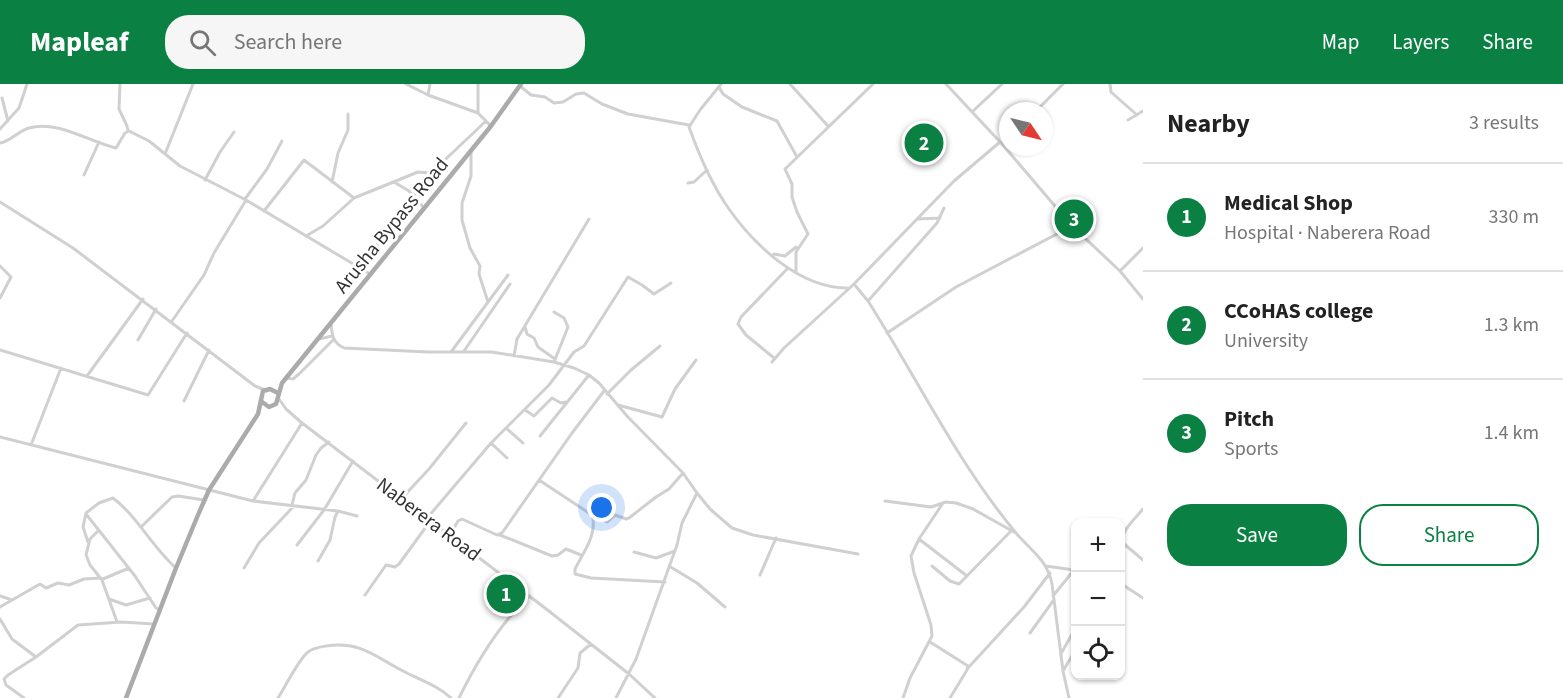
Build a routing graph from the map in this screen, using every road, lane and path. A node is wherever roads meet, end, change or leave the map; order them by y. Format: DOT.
graph roads {
  1 [pos="27,84"];
  2 [pos="120,84"];
  3 [pos="193,84"];
  4 [pos="406,84"];
  5 [pos="430,84"];
  6 [pos="478,84"];
  7 [pos="790,84"];
  8 [pos="873,84"];
  9 [pos="946,84"];
  10 [pos="1002,84"];
  11 [pos="1064,84"];
  12 [pos="1110,84"];
  13 [pos="521,85"];
  14 [pos="720,86"];
  15 [pos="428,95"];
  16 [pos="2,98"];
  17 [pos="1045,102"];
  18 [pos="1143,111"];
  19 [pos="972,112"];
  20 [pos="478,113"];
  21 [pos="348,114"];
  22 [pos="1137,115"];
  23 [pos="1128,120"];
  24 [pos="8,121"];
  25 [pos="486,121"];
  26 [pos="689,125"];
  27 [pos="491,126"];
  28 [pos="828,126"];
  29 [pos="0,129"];
  30 [pos="128,131"];
  31 [pos="234,132"];
  32 [pos="282,141"];
  33 [pos="999,141"];
  34 [pos="99,142"];
  35 [pos="0,143"];
  36 [pos="999,145"];
  37 [pos="471,150"];
  38 [pos="165,154"];
  39 [pos="1012,156"];
  40 [pos="797,157"];
  41 [pos="707,170"];
  42 [pos="431,173"];
  43 [pos="84,175"];
  44 [pos="205,180"];
  45 [pos="332,182"];
  46 [pos="394,182"];
  47 [pos="688,183"];
  48 [pos="413,196"];
  49 [pos="354,198"];
  50 [pos="245,200"];
  51 [pos="0,202"];
  52 [pos="424,208"];
  53 [pos="944,208"];
  54 [pos="264,211"];
  55 [pos="940,218"];
  56 [pos="589,219"];
  57 [pos="918,219"];
  58 [pos="1072,226"];
  59 [pos="306,237"];
  60 [pos="800,243"];
  61 [pos="1143,248"];
  62 [pos="772,254"];
  63 [pos="0,266"];
  64 [pos="361,268"];
  65 [pos="788,268"];
  66 [pos="796,272"];
  67 [pos="1120,272"];
  68 [pos="370,274"];
  69 [pos="508,275"];
  70 [pos="671,283"];
  71 [pos="510,284"];
  72 [pos="854,284"];
  73 [pos="847,288"];
  74 [pos="0,298"];
  75 [pos="143,299"];
  76 [pos="1143,299"];
  77 [pos="868,300"];
  78 [pos="488,302"];
  79 [pos="156,309"];
  80 [pos="554,312"];
  81 [pos="172,321"];
  82 [pos="331,324"];
  83 [pos="525,326"];
  84 [pos="187,333"];
  85 [pos="887,333"];
  86 [pos="333,337"];
  87 [pos="318,339"];
  88 [pos="138,340"];
  89 [pos="660,346"];
  90 [pos="0,350"];
  91 [pos="209,350"];
  92 [pos="451,351"];
  93 [pos="464,351"];
  94 [pos="514,356"];
  95 [pos="696,360"];
  96 [pos="555,361"];
  97 [pos="565,365"];
  98 [pos="61,368"];
  99 [pos="589,375"];
  100 [pos="87,376"];
  101 [pos="286,378"];
  102 [pos="282,383"];
  103 [pos="255,386"];
  104 [pos="268,389"];
  105 [pos="606,392"];
  106 [pos="278,396"];
  107 [pos="261,399"];
  108 [pos="184,401"];
  109 [pos="567,402"];
  110 [pos="617,405"];
  111 [pos="271,406"];
  112 [pos="286,409"];
  113 [pos="525,410"];
  114 [pos="258,414"];
  115 [pos="302,423"];
  116 [pos="466,423"];
  117 [pos="506,428"];
  118 [pos="540,436"];
  119 [pos="0,437"];
  120 [pos="329,442"];
  121 [pos="491,443"];
  122 [pos="523,443"];
  123 [pos="31,445"];
  124 [pos="507,458"];
  125 [pos="353,461"];
  126 [pos="683,473"];
  127 [pos="538,480"];
  128 [pos="210,490"];
  129 [pos="696,493"];
  130 [pos="402,498"];
  131 [pos="206,500"];
  132 [pos="253,501"];
  133 [pos="885,501"];
  134 [pos="943,503"];
  135 [pos="293,506"];
  136 [pos="1143,509"];
  137 [pos="324,510"];
  138 [pos="338,511"];
  139 [pos="86,513"];
  140 [pos="592,515"];
  141 [pos="357,516"];
  142 [pos="429,518"];
  143 [pos="141,527"];
  144 [pos="99,530"];
  145 [pos="1014,532"];
  146 [pos="1125,533"];
  147 [pos="450,535"];
  148 [pos="498,535"];
  149 [pos="776,538"];
  150 [pos="919,539"];
  151 [pos="88,542"];
  152 [pos="297,545"];
  153 [pos="1125,546"];
  154 [pos="634,552"];
  155 [pos="675,552"];
  156 [pos="858,554"];
  157 [pos="582,555"];
  158 [pos="1143,560"];
  159 [pos="318,561"];
  160 [pos="669,566"];
  161 [pos="1046,566"];
  162 [pos="932,567"];
  163 [pos="129,568"];
  164 [pos="176,568"];
  165 [pos="244,568"];
  166 [pos="1071,569"];
  167 [pos="1074,572"];
  168 [pos="1050,573"];
  169 [pos="760,575"];
  170 [pos="503,576"];
  171 [pos="967,576"];
  172 [pos="102,579"];
  173 [pos="665,582"];
  174 [pos="1125,586"];
  175 [pos="365,595"];
  176 [pos="0,596"];
  177 [pos="529,596"];
  178 [pos="108,598"];
  179 [pos="150,598"];
  180 [pos="489,598"];
  181 [pos="1054,598"];
  182 [pos="1143,598"];
  183 [pos="12,600"];
  184 [pos="0,607"];
  185 [pos="725,607"];
  186 [pos="160,610"];
  187 [pos="0,619"];
  188 [pos="117,622"];
  189 [pos="154,624"];
  190 [pos="1029,633"];
  191 [pos="1071,636"];
  192 [pos="930,642"];
  193 [pos="591,644"];
  194 [pos="1061,654"];
  195 [pos="36,657"];
  196 [pos="1071,657"];
  197 [pos="968,668"];
  198 [pos="1063,671"];
  199 [pos="628,675"];
  200 [pos="24,698"];
  201 [pos="126,698"];
  202 [pos="278,698"];
  203 [pos="451,698"];
  204 [pos="459,698"];
  205 [pos="558,698"];
  206 [pos="616,698"];
  207 [pos="655,698"];
  208 [pos="903,698"];
  209 [pos="950,698"];
  210 [pos="1069,698"];
  1 -- 24 [label="street"];
  2 -- 30 [label="street"];
  3 -- 38 [label="street"];
  4 -- 15 [label="street"];
  5 -- 15 [label="street"];
  6 -- 20 [label="street"];
  7 -- 28 [label="street"];
  8 -- 28 [label="street"];
  9 -- 19 [label="street"];
  10 -- 19 [label="street"];
  11 -- 17 [label="street"];
  12 -- 22 [label="street"];
  13 -- 26 [label="street"];
  13 -- 27 [label="main road, Arusha Bypass Road"];
  14 -- 26 [label="street"];
  14 -- 40 [label="street"];
  15 -- 20 [label="street"];
  16 -- 24 [label="street"];
  18 -- 22 [label="street"];
  19 -- 33 [label="street"];
  20 -- 25 [label="street"];
  21 -- 45 [label="street"];
  22 -- 23 [label="street"];
  24 -- 29 [label="street"];
  25 -- 27 [label="street"];
  25 -- 42 [label="street"];
  26 -- 41 [label="street"];
  27 -- 37 [label="main road, Arusha Bypass Road"];
  28 -- 40 [label="street"];
  30 -- 34 [label="street"];
  30 -- 38 [label="street"];
  31 -- 44 [label="street"];
  32 -- 50 [label="street"];
  34 -- 35 [label="street"];
  34 -- 43 [label="street"];
  36 -- 57 [label="street"];
  37 -- 52 [label="main road, Arusha Bypass Road"];
  37 -- 78 [label="street"];
  38 -- 44 [label="street"];
  39 -- 58 [label="street"];
  40 -- 60 [label="street"];
  41 -- 47 [label="street"];
  41 -- 62 [label="street"];
  42 -- 46 [label="street"];
  42 -- 48 [label="street"];
  44 -- 50 [label="street"];
  45 -- 49 [label="street"];
  45 -- 54 [label="street"];
  46 -- 48 [label="street"];
  46 -- 49 [label="street"];
  48 -- 52 [label="street"];
  48 -- 64 [label="street"];
  49 -- 59 [label="street"];
  50 -- 54 [label="street"];
  50 -- 81 [label="street"];
  51 -- 75 [label="street"];
  52 -- 68 [label="main road, Arusha Bypass Road"];
  53 -- 55 [label="street"];
  54 -- 59 [label="street"];
  55 -- 57 [label="street"];
  55 -- 77 [label="street"];
  56 -- 83 [label="street"];
  57 -- 72 [label="street"];
  58 -- 67 [label="street"];
  58 -- 85 [label="street"];
  59 -- 64 [label="street"];
  60 -- 62 [label="street"];
  60 -- 66 [label="street"];
  61 -- 67 [label="street"];
  62 -- 65 [label="street"];
  63 -- 74 [label="street"];
  64 -- 68 [label="street"];
  65 -- 66 [label="street"];
  65 -- 73 [label="street"];
  66 -- 73 [label="street"];
  67 -- 76 [label="street"];
  68 -- 82 [label="main road, Arusha Bypass Road"];
  69 -- 78 [label="street"];
  70 -- 97 [label="street"];
  71 -- 93 [label="street"];
  72 -- 73 [label="street"];
  72 -- 77 [label="street"];
  75 -- 79 [label="street"];
  75 -- 100 [label="street"];
  77 -- 85 [label="street"];
  78 -- 92 [label="street"];
  79 -- 81 [label="street"];
  79 -- 88 [label="street"];
  80 -- 96 [label="street"];
  81 -- 84 [label="street"];
  82 -- 86 [label="street"];
  82 -- 87 [label="main road, Arusha Bypass Road"];
  83 -- 94 [label="street"];
  83 -- 96 [label="street"];
  84 -- 91 [label="street"];
  84 -- 100 [label="street"];
  85 -- 145 [label="street"];
  86 -- 87 [label="street"];
  86 -- 92 [label="street"];
  86 -- 101 [label="street"];
  87 -- 101 [label="main road, Arusha Bypass Road"];
  89 -- 105 [label="street"];
  90 -- 98 [label="street"];
  91 -- 103 [label="street"];
  91 -- 108 [label="street"];
  92 -- 93 [label="street"];
  93 -- 94 [label="street"];
  94 -- 96 [label="street"];
  95 -- 110 [label="street"];
  96 -- 97 [label="street"];
  97 -- 99 [label="street"];
  97 -- 113 [label="street"];
  98 -- 100 [label="street"];
  98 -- 123 [label="street"];
  99 -- 105 [label="street"];
  99 -- 109 [label="street"];
  101 -- 102 [label="main road, Arusha Bypass Road"];
  102 -- 104 [label="main road, Arusha Bypass Road"];
  102 -- 106 [label="main road, Arusha Bypass Road"];
  103 -- 104 [label="street"];
  103 -- 107 [label="street"];
  104 -- 106 [label="main road"];
  104 -- 107 [label="main road, Arusha Bypass Road"];
  105 -- 110 [label="street"];
  105 -- 127 [label="street"];
  106 -- 111 [label="main road, Arusha Bypass Road"];
  106 -- 112 [label="street, Naberera Road"];
  107 -- 111 [label="main road"];
  107 -- 114 [label="main road, Arusha Bypass Road"];
  109 -- 113 [label="street"];
  109 -- 118 [label="street"];
  110 -- 126 [label="street"];
  111 -- 112 [label="street, Naberera Road"];
  111 -- 114 [label="main road, Arusha Bypass Road"];
  112 -- 115 [label="street, Naberera Road"];
  113 -- 117 [label="street"];
  114 -- 128 [label="main road, Arusha Bypass Road"];
  115 -- 120 [label="street, Naberera Road"];
  115 -- 132 [label="street"];
  116 -- 130 [label="street"];
  117 -- 121 [label="street"];
  117 -- 122 [label="street"];
  119 -- 123 [label="street"];
  120 -- 125 [label="street, Naberera Road"];
  120 -- 135 [label="street"];
  121 -- 124 [label="street"];
  121 -- 142 [label="street"];
  123 -- 128 [label="street"];
  125 -- 130 [label="street, Naberera Road"];
  125 -- 137 [label="street"];
  126 -- 129 [label="street"];
  126 -- 140 [label="street"];
  127 -- 140 [label="street"];
  127 -- 148 [label="street"];
  128 -- 131 [label="main road, Arusha Bypass Road"];
  128 -- 132 [label="street"];
  129 -- 149 [label="street"];
  129 -- 155 [label="street"];
  130 -- 142 [label="street, Naberera Road"];
  131 -- 143 [label="street"];
  131 -- 164 [label="main road, Arusha Bypass Road"];
  132 -- 135 [label="street"];
  133 -- 134 [label="street"];
  134 -- 145 [label="street"];
  134 -- 150 [label="street"];
  135 -- 137 [label="street"];
  135 -- 165 [label="street"];
  136 -- 146 [label="street"];
  137 -- 138 [label="street"];
  137 -- 152 [label="street"];
  138 -- 141 [label="street"];
  138 -- 159 [label="street"];
  139 -- 143 [label="street"];
  139 -- 144 [label="street"];
  139 -- 151 [label="street"];
  140 -- 157 [label="street"];
  142 -- 147 [label="street, Naberera Road"];
  142 -- 175 [label="street"];
  143 -- 164 [label="street"];
  144 -- 151 [label="street"];
  144 -- 163 [label="street"];
  145 -- 161 [label="street"];
  145 -- 171 [label="street"];
  147 -- 148 [label="street"];
  147 -- 170 [label="street, Naberera Road"];
  148 -- 157 [label="street"];
  149 -- 156 [label="street"];
  149 -- 169 [label="street"];
  150 -- 171 [label="street"];
  150 -- 192 [label="street"];
  151 -- 172 [label="street"];
  153 -- 158 [label="street"];
  154 -- 155 [label="street"];
  155 -- 160 [label="street"];
  157 -- 173 [label="street"];
  160 -- 173 [label="street"];
  160 -- 185 [label="street"];
  161 -- 166 [label="street"];
  161 -- 168 [label="street"];
  162 -- 171 [label="street"];
  163 -- 172 [label="street"];
  163 -- 179 [label="street"];
  164 -- 186 [label="main road, Arusha Bypass Road"];
  167 -- 181 [label="street"];
  168 -- 181 [label="street"];
  168 -- 197 [label="street"];
  170 -- 177 [label="street, Naberera Road"];
  170 -- 180 [label="street"];
  172 -- 178 [label="street"];
  172 -- 183 [label="street"];
  173 -- 199 [label="street"];
  174 -- 182 [label="street"];
  176 -- 183 [label="street"];
  177 -- 193 [label="street, Naberera Road"];
  177 -- 204 [label="street"];
  178 -- 179 [label="street"];
  178 -- 188 [label="street"];
  179 -- 186 [label="street"];
  181 -- 190 [label="street"];
  181 -- 194 [label="street"];
  183 -- 184 [label="street"];
  186 -- 189 [label="main road, Arusha Bypass Road"];
  187 -- 195 [label="street"];
  188 -- 189 [label="street"];
  188 -- 195 [label="street"];
  189 -- 201 [label="main road, Arusha Bypass Road"];
  191 -- 194 [label="street"];
  192 -- 197 [label="street"];
  192 -- 208 [label="street"];
  193 -- 199 [label="street, Naberera Road"];
  193 -- 205 [label="street"];
  194 -- 198 [label="street"];
  195 -- 200 [label="street"];
  196 -- 198 [label="street"];
  197 -- 209 [label="street"];
  198 -- 210 [label="street"];
  199 -- 206 [label="street"];
  199 -- 207 [label="street, Naberera Road"];
  202 -- 203 [label="street"];
}
